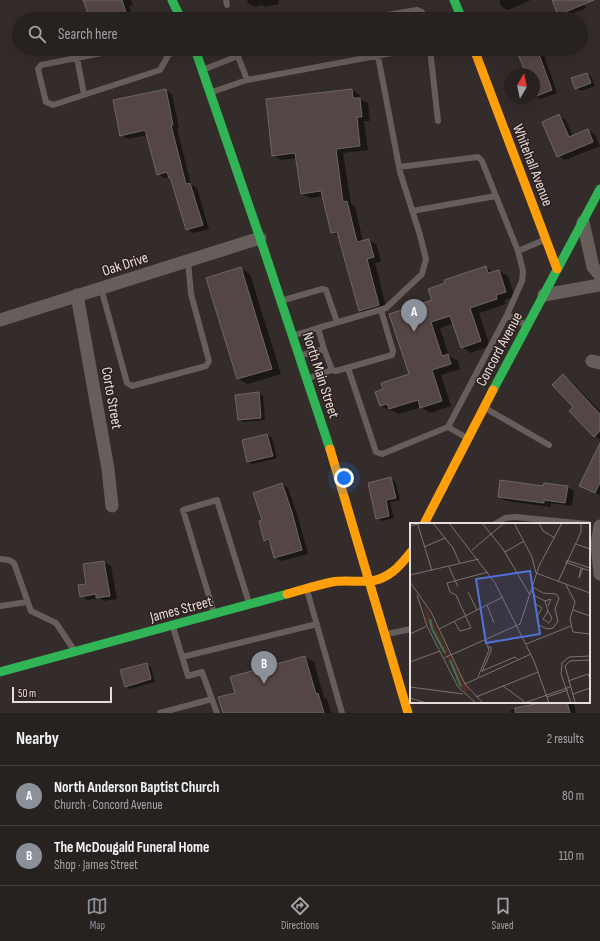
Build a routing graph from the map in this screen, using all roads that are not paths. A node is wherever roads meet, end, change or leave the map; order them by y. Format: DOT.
graph roads {
  1 [pos="172,0"];
  2 [pos="454,0"];
  3 [pos="178,12"];
  4 [pos="405,12"];
  5 [pos="422,12"];
  6 [pos="459,12"];
  7 [pos="87,56"];
  8 [pos="168,56"];
  9 [pos="198,56"];
  10 [pos="238,56"];
  11 [pos="378,56"];
  12 [pos="431,56"];
  13 [pos="477,56"];
  14 [pos="77,58"];
  15 [pos="203,69"];
  16 [pos="247,80"];
  17 [pos="211,92"];
  18 [pos="84,94"];
  19 [pos="438,121"];
  20 [pos="399,167"];
  21 [pos="600,189"];
  22 [pos="496,196"];
  23 [pos="412,210"];
  24 [pos="583,222"];
  25 [pos="260,238"];
  26 [pos="546,240"];
  27 [pos="518,251"];
  28 [pos="188,261"];
  29 [pos="557,269"];
  30 [pos="600,275"];
  31 [pos="600,285"];
  32 [pos="101,288"];
  33 [pos="77,295"];
  34 [pos="544,295"];
  35 [pos="282,301"];
  36 [pos="381,310"];
  37 [pos="507,315"];
  38 [pos="0,320"];
  39 [pos="337,322"];
  40 [pos="528,326"];
  41 [pos="318,328"];
  42 [pos="293,336"];
  43 [pos="324,349"];
  44 [pos="300,356"];
  45 [pos="348,368"];
  46 [pos="332,370"];
  47 [pos="307,379"];
  48 [pos="484,407"];
  49 [pos="448,427"];
  50 [pos="468,439"];
  51 [pos="549,445"];
  52 [pos="112,506"];
  53 [pos="427,523"];
  54 [pos="497,523"];
  55 [pos="578,523"];
  56 [pos="590,524"];
  57 [pos="600,526"];
  58 [pos="410,555"];
  59 [pos="0,559"];
  60 [pos="600,574"];
  61 [pos="370,581"];
  62 [pos="307,589"];
  63 [pos="28,602"];
  64 [pos="249,605"];
  65 [pos="0,606"];
  66 [pos="214,614"];
  67 [pos="317,624"];
  68 [pos="172,626"];
  69 [pos="410,629"];
  70 [pos="386,635"];
  71 [pos="76,653"];
  72 [pos="182,657"];
  73 [pos="0,672"];
  74 [pos="212,699"];
  75 [pos="161,713"];
  76 [pos="217,713"];
  77 [pos="342,713"];
  78 [pos="408,713"];
  1 -- 3 [label="street"];
  2 -- 6 [label="street"];
  4 -- 5 [label="lane"];
  7 -- 14 [label="lane"];
  8 -- 18 [label="lane"];
  9 -- 15 [label="street, North Main Street"];
  10 -- 15 [label="lane"];
  10 -- 16 [label="lane"];
  11 -- 16 [label="lane"];
  11 -- 20 [label="lane"];
  12 -- 19 [label="lane"];
  13 -- 26 [label="street, Whitehall Avenue"];
  14 -- 18 [label="lane"];
  14 -- 18 [label="lane"];
  15 -- 17 [label="street, North Main Street"];
  16 -- 17 [label="lane"];
  17 -- 25 [label="street, North Main Street"];
  20 -- 22 [label="lane"];
  20 -- 23 [label="lane"];
  21 -- 24 [label="street, Concord Avenue"];
  22 -- 23 [label="lane"];
  22 -- 27 [label="lane"];
  23 -- 36 [label="lane"];
  24 -- 29 [label="street, Concord Avenue"];
  24 -- 30 [label="street"];
  25 -- 28 [label="street, Oak Drive"];
  25 -- 35 [label="street, North Main Street"];
  26 -- 27 [label="lane"];
  26 -- 29 [label="street, Whitehall Avenue"];
  27 -- 37 [label="lane"];
  28 -- 32 [label="street, Oak Drive"];
  28 -- 32 [label="lane"];
  29 -- 34 [label="street, Concord Avenue"];
  31 -- 34 [label="street"];
  32 -- 33 [label="street, Oak Drive"];
  33 -- 38 [label="street, Oak Drive"];
  33 -- 52 [label="street, Corto Street"];
  34 -- 40 [label="street, Concord Avenue"];
  35 -- 39 [label="lane"];
  35 -- 42 [label="street, North Main Street"];
  36 -- 39 [label="lane"];
  36 -- 45 [label="lane"];
  37 -- 40 [label="lane"];
  37 -- 49 [label="lane"];
  39 -- 41 [label="lane"];
  40 -- 48 [label="street, Concord Avenue"];
  41 -- 42 [label="lane"];
  41 -- 43 [label="lane"];
  42 -- 44 [label="street, North Main Street"];
  43 -- 44 [label="lane"];
  43 -- 46 [label="lane"];
  44 -- 47 [label="street, North Main Street"];
  45 -- 46 [label="lane"];
  45 -- 49 [label="lane"];
  46 -- 47 [label="lane"];
  47 -- 61 [label="street, North Main Street"];
  48 -- 50 [label="street, Concord Avenue"];
  48 -- 51 [label="lane"];
  49 -- 50 [label="lane"];
  50 -- 53 [label="street, Concord Avenue"];
  54 -- 55 [label="lane"];
  56 -- 57 [label="lane"];
  57 -- 60 [label="street"];
  58 -- 61 [label="street"];
  59 -- 63 [label="lane"];
  61 -- 62 [label="street, James Street"];
  61 -- 70 [label="street, North Main Street"];
  62 -- 64 [label="street, James Street"];
  62 -- 67 [label="lane"];
  63 -- 65 [label="lane"];
  63 -- 71 [label="lane"];
  64 -- 66 [label="street, James Street"];
  64 -- 66 [label="lane"];
  66 -- 68 [label="street, James Street"];
  67 -- 72 [label="lane"];
  67 -- 77 [label="lane"];
  68 -- 71 [label="street, James Street"];
  68 -- 72 [label="lane"];
  69 -- 70 [label="lane"];
  70 -- 78 [label="street, North Main Street"];
  71 -- 73 [label="street, James Street"];
  72 -- 74 [label="lane"];
  74 -- 75 [label="lane"];
  74 -- 76 [label="lane"];
}
